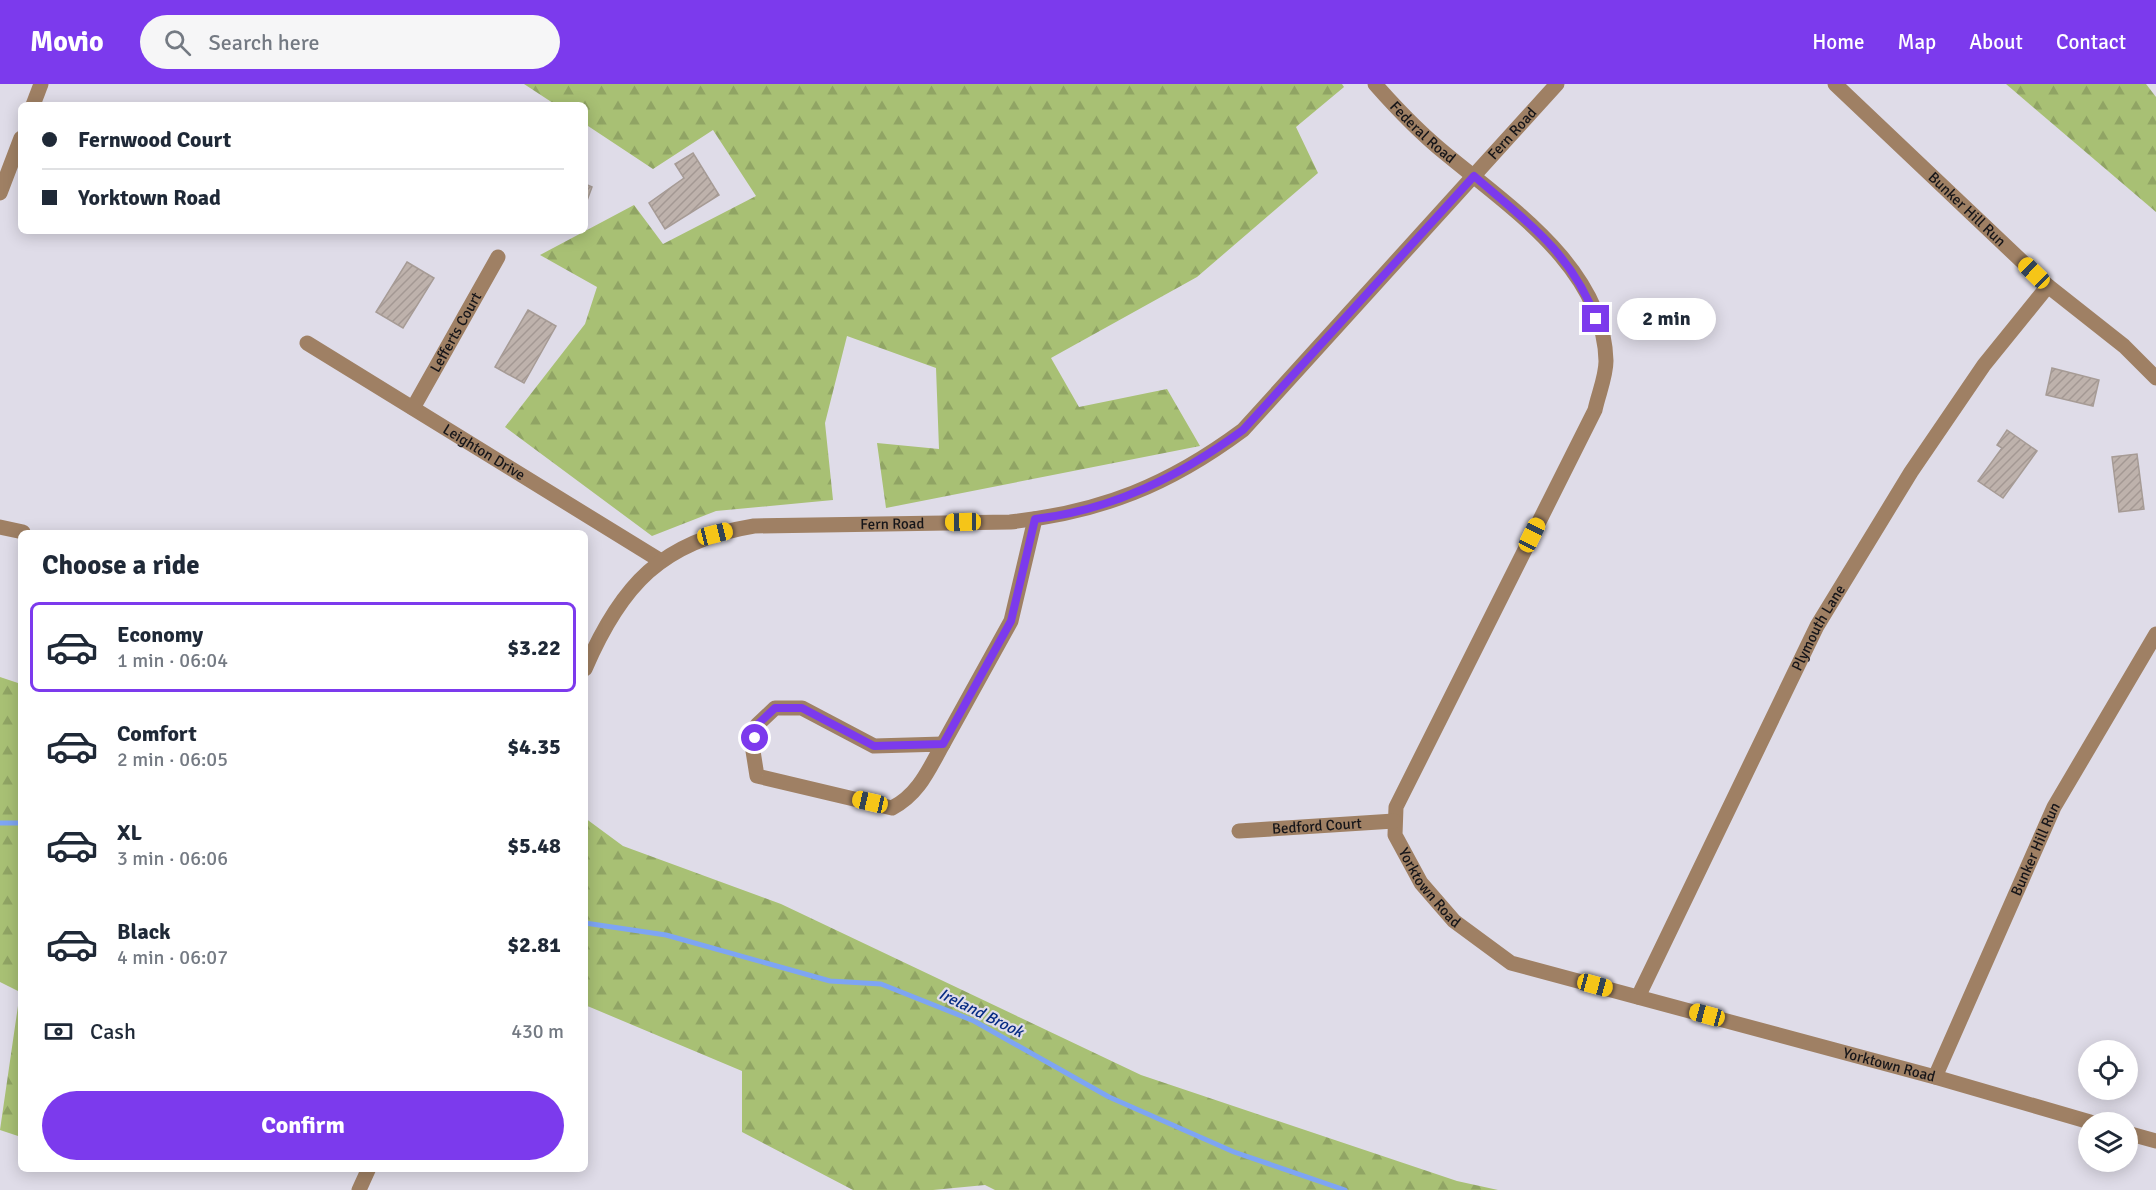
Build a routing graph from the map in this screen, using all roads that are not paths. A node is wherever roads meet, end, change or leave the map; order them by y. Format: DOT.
graph roads {
  1 [pos="41,84"];
  2 [pos="1375,84"];
  3 [pos="1557,84"];
  4 [pos="1835,84"];
  5 [pos="34,102"];
  6 [pos="18,146"];
  7 [pos="1474,176"];
  8 [pos="0,193"];
  9 [pos="498,257"];
  10 [pos="2048,286"];
  11 [pos="307,343"];
  12 [pos="2156,378"];
  13 [pos="412,408"];
  14 [pos="1035,519"];
  15 [pos="0,527"];
  16 [pos="18,531"];
  17 [pos="661,561"];
  18 [pos="2156,634"];
  19 [pos="588,662"];
  20 [pos="943,744"];
  21 [pos="1394,821"];
  22 [pos="1239,831"];
  23 [pos="1638,997"];
  24 [pos="1935,1077"];
  25 [pos="2078,1119"];
  26 [pos="2138,1136"];
  27 [pos="2156,1142"];
  28 [pos="367,1172"];
  29 [pos="359,1190"];
  1 -- 5 [label="street"];
  2 -- 7 [label="street, Federal Road"];
  3 -- 7 [label="street, Fern Road"];
  4 -- 10 [label="street, Bunker Hill Run"];
  6 -- 8 [label="street"];
  7 -- 14 [label="street, Fern Road"];
  7 -- 21 [label="street"];
  9 -- 13 [label="street, Lefferts Court"];
  10 -- 12 [label="street, Bunker Hill Run"];
  10 -- 23 [label="street, Plymouth Lane"];
  11 -- 13 [label="street, Leighton Drive"];
  13 -- 17 [label="street, Leighton Drive"];
  14 -- 17 [label="street, Fern Road"];
  14 -- 20 [label="street"];
  15 -- 16 [label="street"];
  17 -- 19 [label="street, Fern Road"];
  18 -- 24 [label="street, Bunker Hill Run"];
  20 -- 20 [label="street"];
  21 -- 22 [label="street, Bedford Court"];
  21 -- 23 [label="street, Yorktown Road"];
  23 -- 24 [label="street, Yorktown Road"];
  24 -- 25 [label="street, Yorktown Road"];
  26 -- 27 [label="street"];
  28 -- 29 [label="street"];
}
